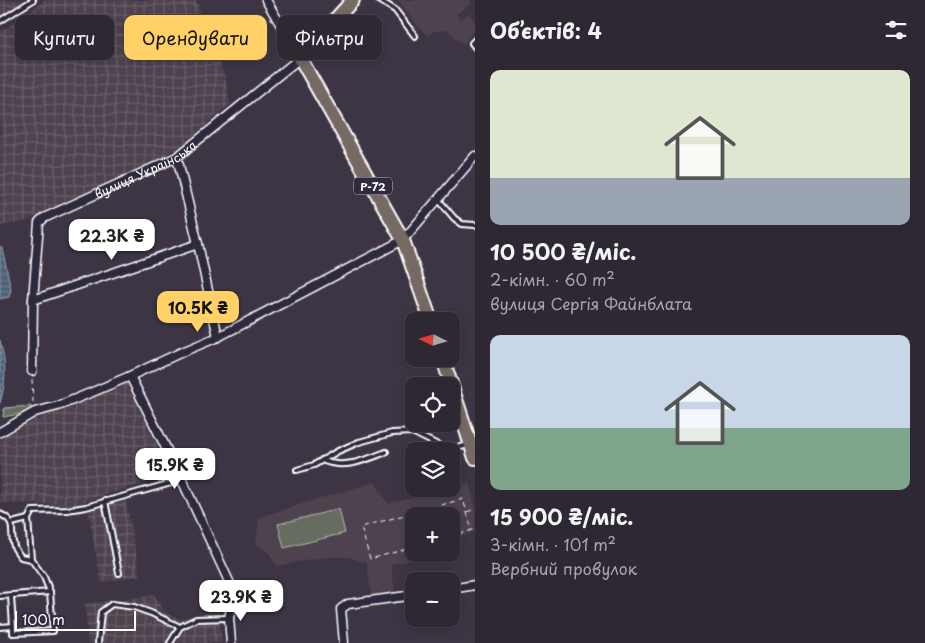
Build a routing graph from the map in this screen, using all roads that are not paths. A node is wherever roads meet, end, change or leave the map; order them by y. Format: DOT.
graph roads {
  1 [pos="33,0"];
  2 [pos="266,0"];
  3 [pos="353,0"];
  4 [pos="379,0"];
  5 [pos="339,15"];
  6 [pos="277,19"];
  7 [pos="0,21"];
  8 [pos="415,36"];
  9 [pos="475,40"];
  10 [pos="475,48"];
  11 [pos="298,60"];
  12 [pos="301,60"];
  13 [pos="475,156"];
  14 [pos="177,157"];
  15 [pos="438,199"];
  16 [pos="475,225"];
  17 [pos="403,240"];
  18 [pos="198,244"];
  19 [pos="33,300"];
  20 [pos="428,312"];
  21 [pos="218,337"];
  22 [pos="446,368"];
  23 [pos="32,371"];
  24 [pos="130,376"];
  25 [pos="0,432"];
  26 [pos="471,437"];
  27 [pos="386,452"];
  28 [pos="475,458"];
  29 [pos="322,460"];
  30 [pos="297,470"];
  31 [pos="182,480"];
  32 [pos="105,501"];
  33 [pos="0,514"];
  34 [pos="28,518"];
  35 [pos="12,523"];
  36 [pos="31,558"];
  37 [pos="119,573"];
  38 [pos="475,585"];
  39 [pos="460,588"];
  40 [pos="50,592"];
  41 [pos="0,596"];
  42 [pos="11,596"];
  43 [pos="405,596"];
  44 [pos="229,618"];
  45 [pos="13,626"];
  46 [pos="0,627"];
  47 [pos="180,627"];
  48 [pos="98,643"];
  49 [pos="170,643"];
  50 [pos="232,643"];
  51 [pos="344,643"];
  1 -- 7 [label="lane"];
  2 -- 6 [label="street"];
  3 -- 5 [label="main road, вулиця Українська"];
  4 -- 8 [label="lane"];
  9 -- 10 [label="lane"];
  11 -- 14 [label="street, вулиця Українська"];
  12 -- 17 [label="main road, Р-72"];
  13 -- 15 [label="street"];
  14 -- 18 [label="street"];
  14 -- 19 [label="street, вулиця Українська"];
  15 -- 16 [label="lane"];
  15 -- 17 [label="street"];
  17 -- 20 [label="main road, Р-72"];
  17 -- 21 [label="street"];
  18 -- 19 [label="street"];
  18 -- 21 [label="street"];
  19 -- 23 [label="street, вулиця Українська"];
  21 -- 24 [label="street"];
  22 -- 26 [label="main road"];
  24 -- 25 [label="street"];
  24 -- 31 [label="street"];
  26 -- 28 [label="main road"];
  26 -- 29 [label="lane"];
  27 -- 29 [label="lane"];
  29 -- 30 [label="lane"];
  31 -- 32 [label="lane"];
  31 -- 44 [label="street"];
  32 -- 34 [label="lane"];
  32 -- 37 [label="lane"];
  33 -- 35 [label="lane"];
  34 -- 35 [label="lane"];
  34 -- 36 [label="lane"];
  35 -- 36 [label="lane"];
  36 -- 40 [label="lane"];
  38 -- 39 [label="street"];
  40 -- 42 [label="lane"];
  40 -- 45 [label="lane"];
  41 -- 42 [label="lane"];
  42 -- 45 [label="lane"];
  43 -- 51 [label="street"];
  44 -- 47 [label="lane"];
  44 -- 50 [label="street"];
  45 -- 46 [label="lane"];
  47 -- 48 [label="lane"];
  47 -- 49 [label="lane"];
}
